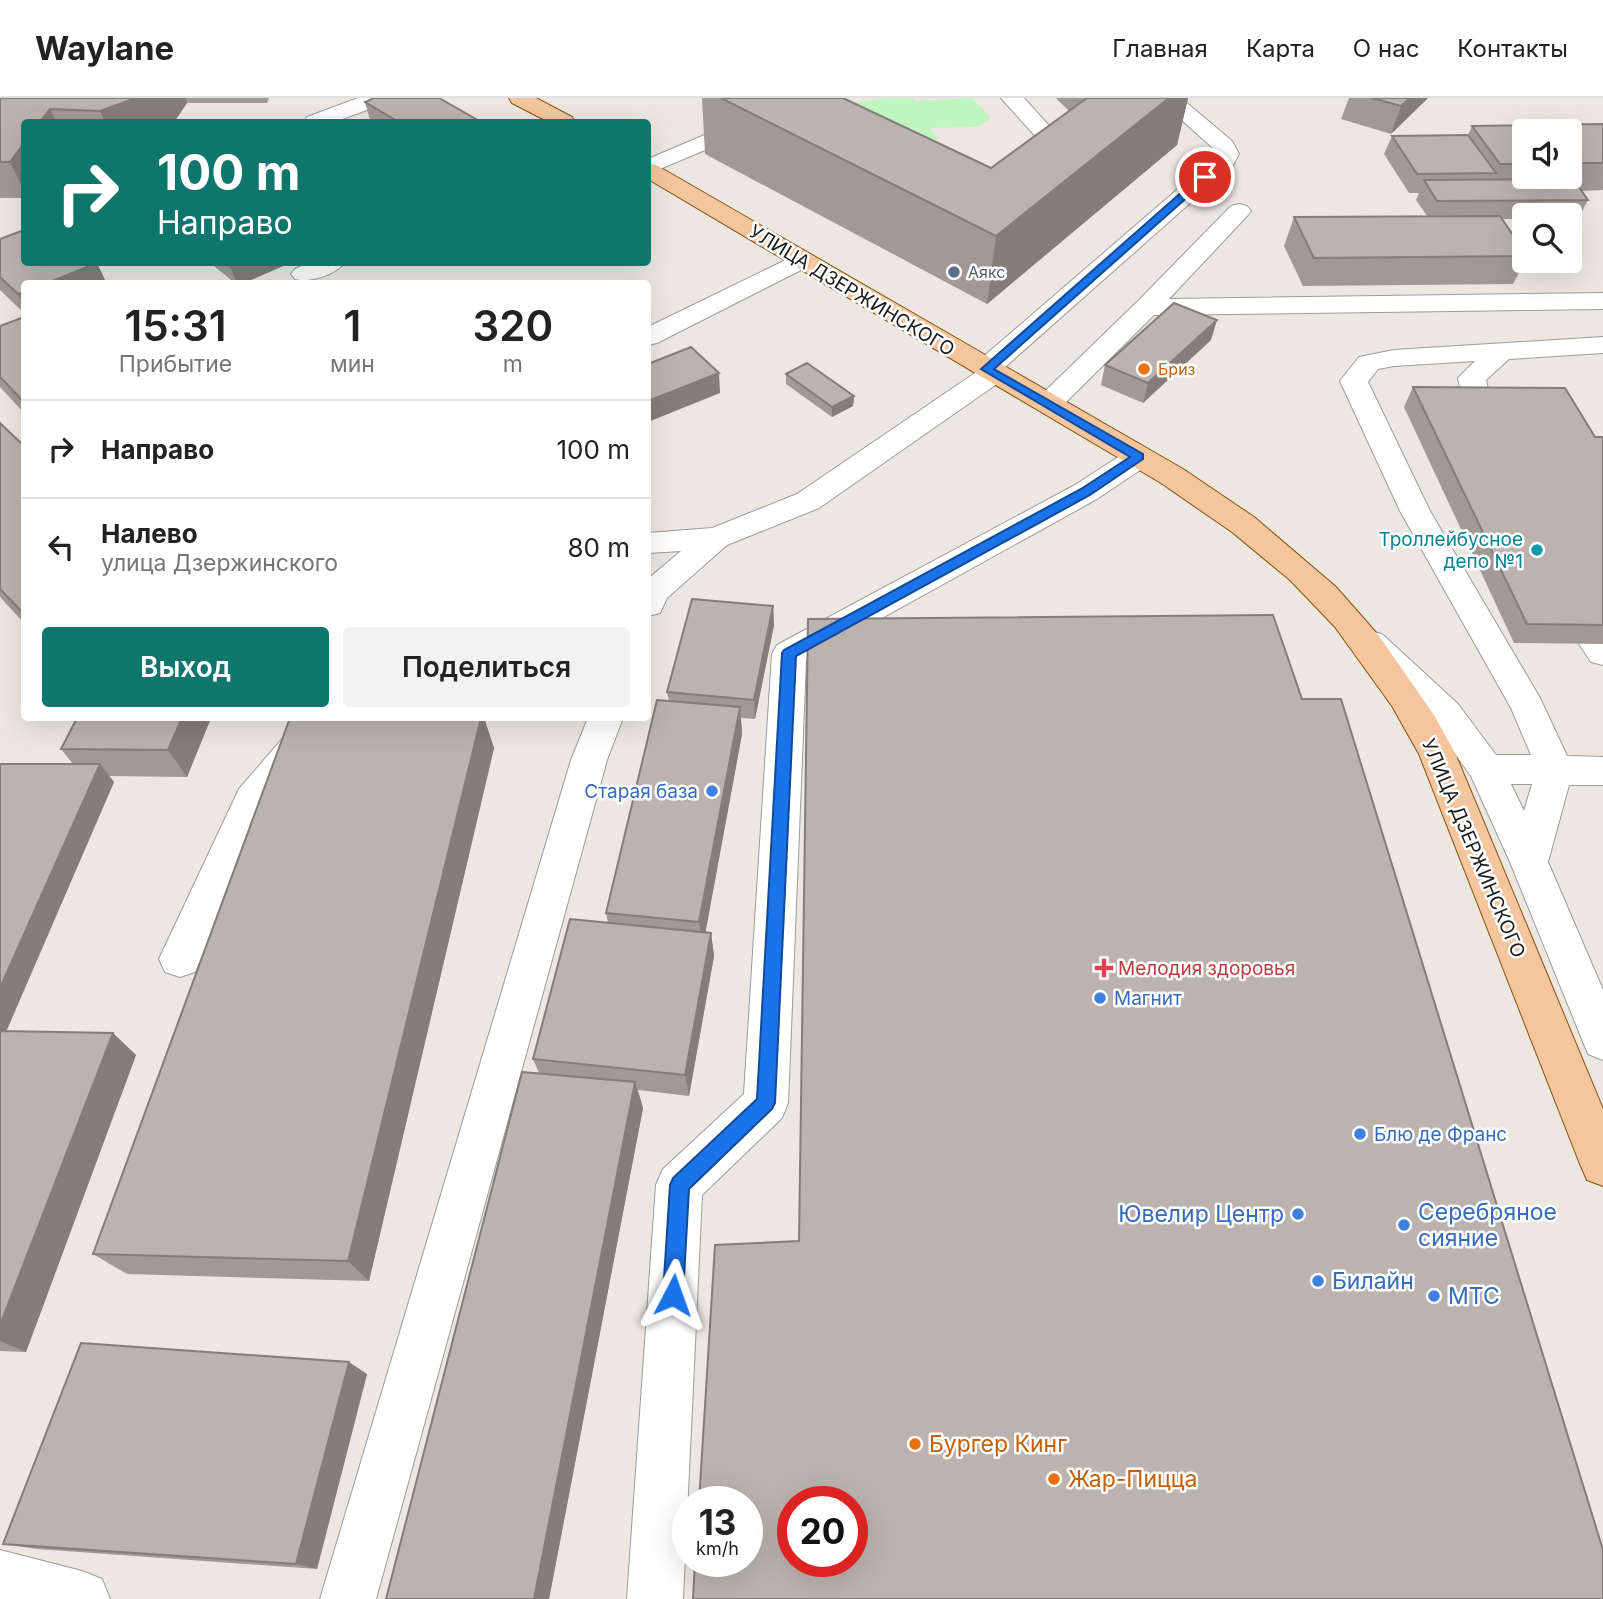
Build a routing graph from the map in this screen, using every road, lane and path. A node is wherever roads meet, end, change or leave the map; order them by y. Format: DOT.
graph roads {
  1 [pos="378,98"];
  2 [pos="520,98"];
  3 [pos="1012,98"];
  4 [pos="1168,98"];
  5 [pos="774,113"];
  6 [pos="323,119"];
  7 [pos="558,119"];
  8 [pos="651,168"];
  9 [pos="651,171"];
  10 [pos="1005,174"];
  11 [pos="1238,211"];
  12 [pos="802,260"];
  13 [pos="323,266"];
  14 [pos="304,274"];
  15 [pos="1603,301"];
  16 [pos="1147,307"];
  17 [pos="651,336"];
  18 [pos="1603,345"];
  19 [pos="1502,351"];
  20 [pos="990,371"];
  21 [pos="1048,404"];
  22 [pos="1478,408"];
  23 [pos="1139,457"];
  24 [pos="716,538"];
  25 [pos="651,543"];
  26 [pos="651,596"];
  27 [pos="1357,632"];
  28 [pos="318,721"];
  29 [pos="604,721"];
  30 [pos="1486,769"];
  31 [pos="1555,770"];
  32 [pos="1603,771"];
  33 [pos="1529,862"];
  34 [pos="180,959"];
  35 [pos="1603,1040"];
  36 [pos="1603,1164"];
  37 [pos="0,1578"];
  38 [pos="82,1599"];
  39 [pos="348,1599"];
  40 [pos="655,1599"];
  1 -- 6 [label="street"];
  2 -- 7 [label="main road"];
  3 -- 10 [label="street"];
  4 -- 20 [label="street"];
  5 -- 8 [label="street"];
  9 -- 12 [label="main road, УЛИЦА ДЗЕРЖИНСКОГО"];
  11 -- 16 [label="street"];
  12 -- 17 [label="street"];
  12 -- 20 [label="main road, УЛИЦА ДЗЕРЖИНСКОГО"];
  13 -- 14 [label="street"];
  15 -- 16 [label="street"];
  16 -- 21 [label="street"];
  18 -- 19 [label="street"];
  19 -- 22 [label="street"];
  19 -- 31 [label="street"];
  20 -- 21 [label="main road, УЛИЦА ДЗЕРЖИНСКОГО"];
  20 -- 24 [label="street"];
  21 -- 23 [label="main road, УЛИЦА ДЗЕРЖИНСКОГО"];
  23 -- 27 [label="main road, УЛИЦА ДЗЕРЖИНСКОГО"];
  23 -- 40 [label="street"];
  24 -- 25 [label="street"];
  24 -- 26 [label="street"];
  27 -- 30 [label="street"];
  27 -- 36 [label="main road, УЛИЦА ДЗЕРЖИНСКОГО"];
  28 -- 34 [label="street"];
  29 -- 39 [label="street"];
  30 -- 31 [label="street"];
  30 -- 33 [label="street"];
  31 -- 32 [label="street"];
  31 -- 33 [label="street"];
  33 -- 35 [label="street"];
  37 -- 38 [label="street"];
}
